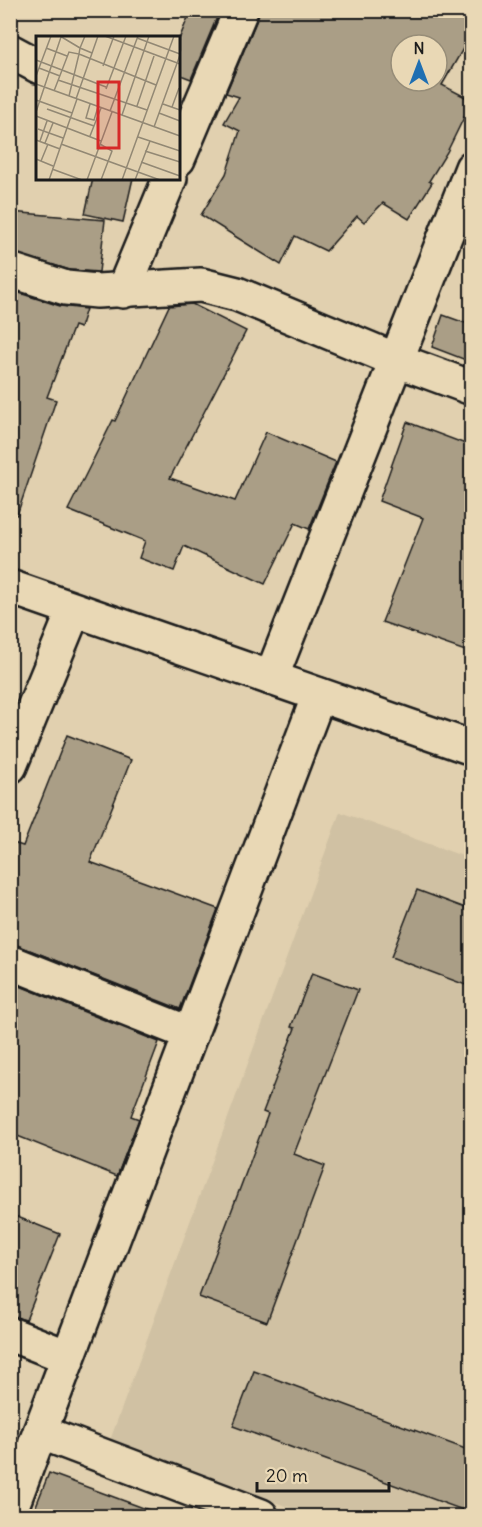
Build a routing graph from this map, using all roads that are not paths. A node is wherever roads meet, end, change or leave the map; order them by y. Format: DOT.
graph roads {
  1 [pos="241,10"];
  2 [pos="10,51"];
  3 [pos="36,65"];
  4 [pos="185,126"];
  5 [pos="180,150"];
  6 [pos="471,168"];
  7 [pos="169,180"];
  8 [pos="10,270"];
  9 [pos="123,291"];
  10 [pos="396,360"];
  11 [pos="471,388"];
  12 [pos="10,587"];
  13 [pos="74,610"];
  14 [pos="271,678"];
  15 [pos="319,695"];
  16 [pos="471,748"];
  17 [pos="10,766"];
  18 [pos="10,963"];
  19 [pos="191,1034"];
  20 [pos="10,1334"];
  21 [pos="68,1357"];
  22 [pos="40,1432"];
  23 [pos="10,1511"];
  24 [pos="261,1516"];
  1 -- 4 [label="street"];
  2 -- 3 [label="street"];
  4 -- 5 [label="street"];
  6 -- 10 [label="street"];
  7 -- 9 [label="street"];
  8 -- 9 [label="street"];
  9 -- 10 [label="street"];
  10 -- 11 [label="street"];
  10 -- 14 [label="street"];
  12 -- 13 [label="street"];
  13 -- 14 [label="street"];
  13 -- 17 [label="street"];
  14 -- 15 [label="street"];
  15 -- 16 [label="street"];
  15 -- 19 [label="street"];
  18 -- 19 [label="street"];
  19 -- 21 [label="street"];
  20 -- 21 [label="street"];
  21 -- 22 [label="street"];
  22 -- 23 [label="street"];
  22 -- 24 [label="street"];
}
